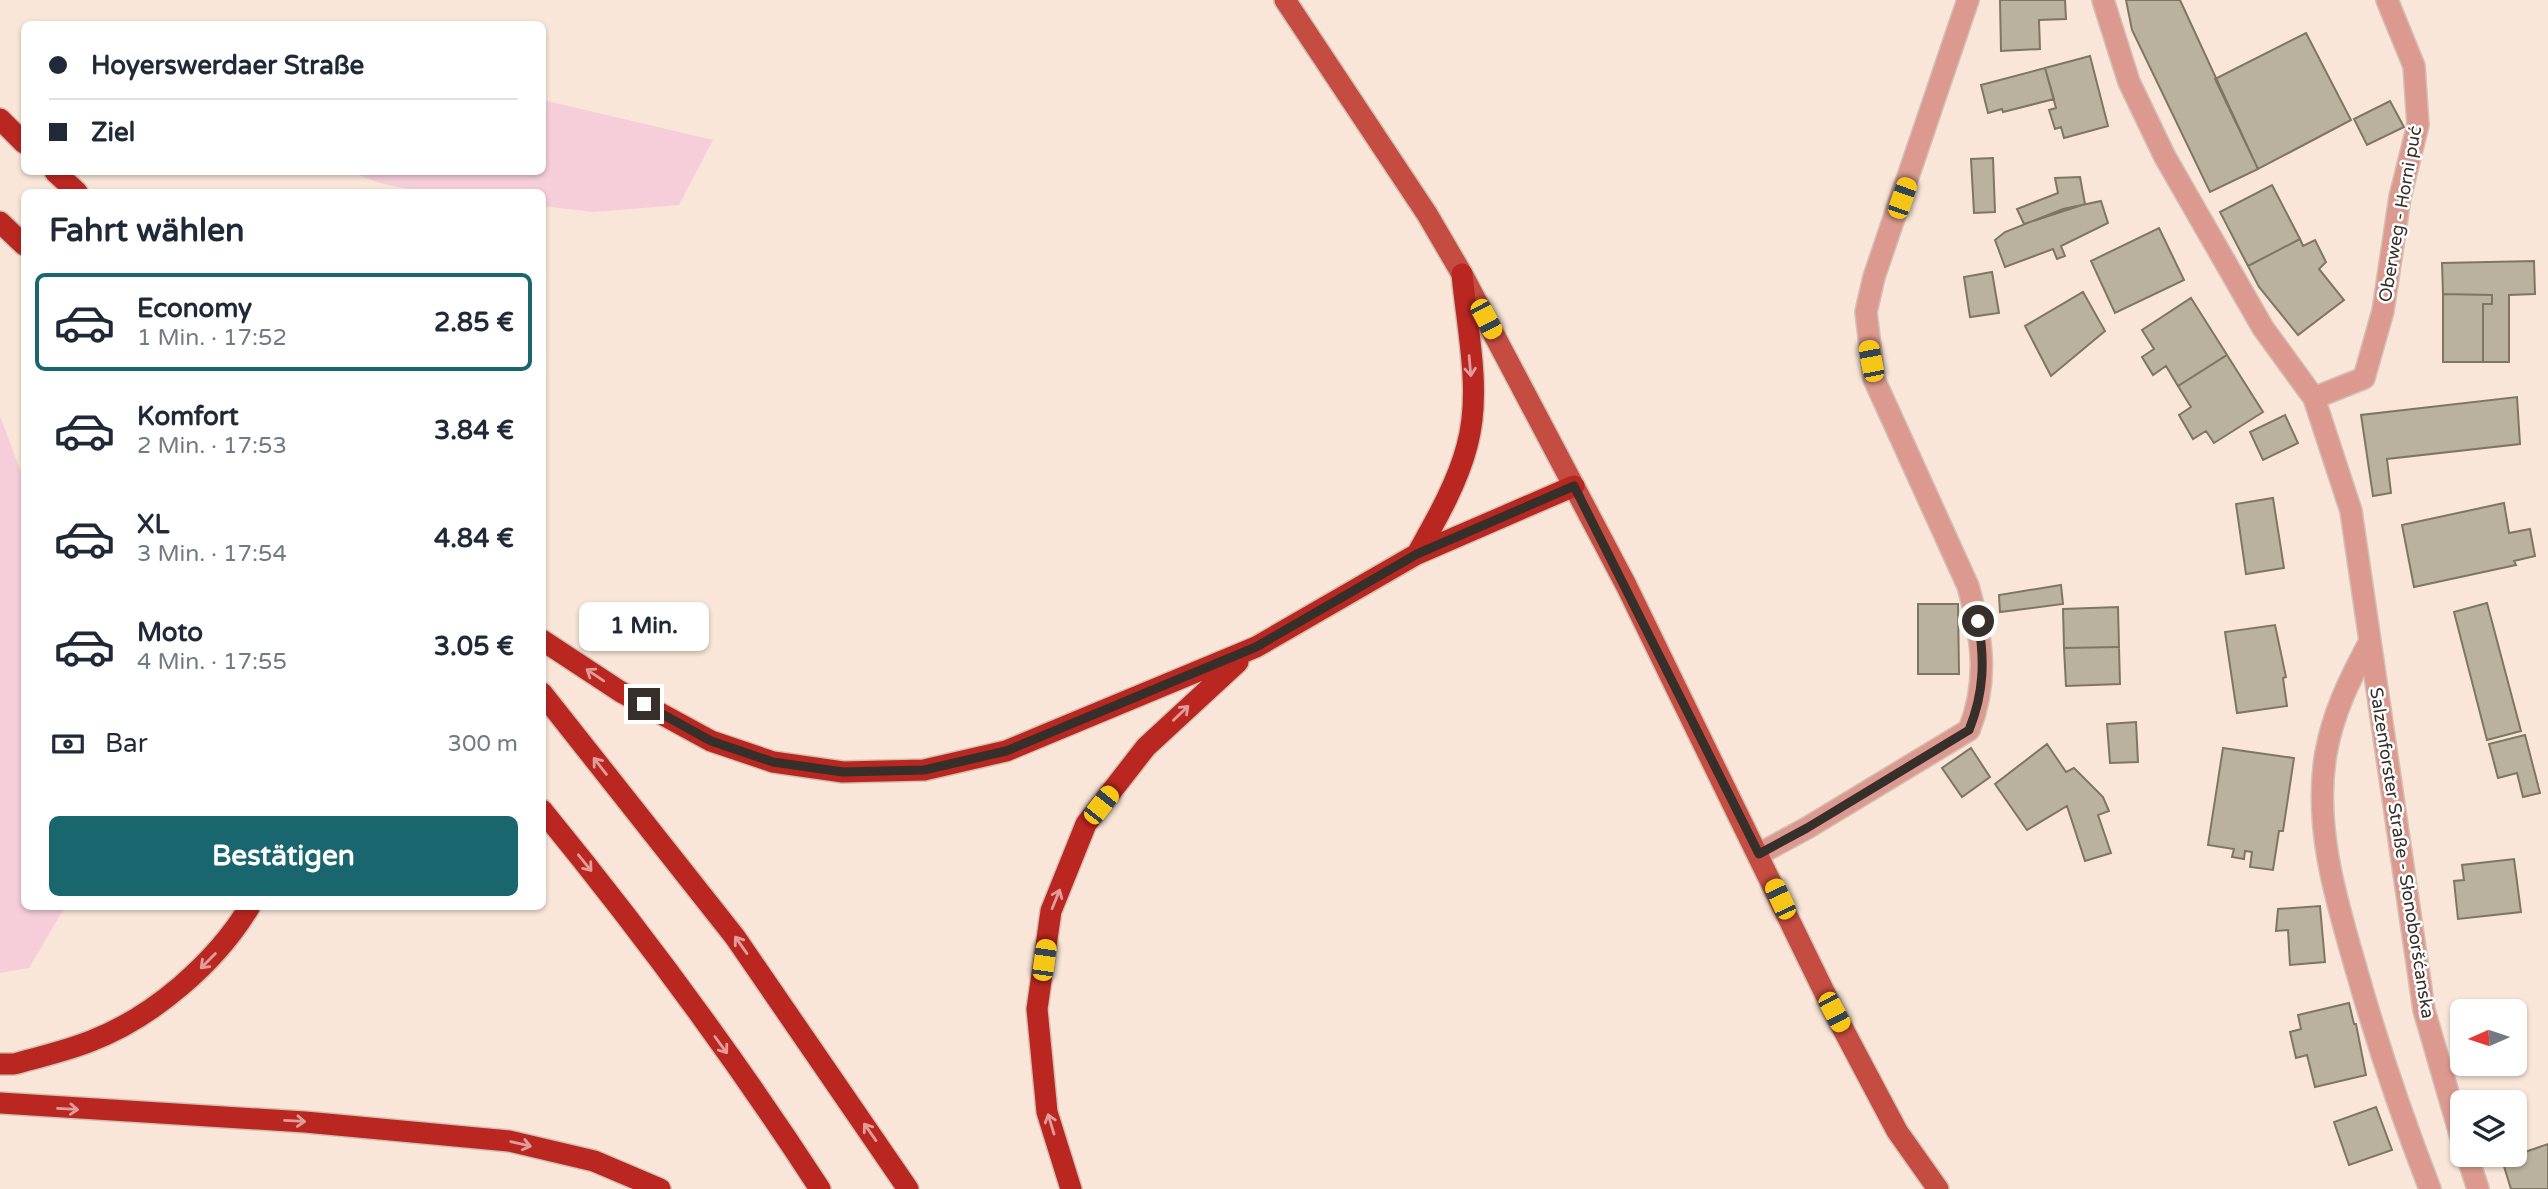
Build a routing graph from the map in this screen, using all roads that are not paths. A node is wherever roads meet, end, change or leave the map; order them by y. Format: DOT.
graph roads {
  1 [pos="1285,0"];
  2 [pos="1968,0"];
  3 [pos="2103,0"];
  4 [pos="2387,0"];
  5 [pos="0,119"];
  6 [pos="21,140"];
  7 [pos="58,175"];
  8 [pos="73,189"];
  9 [pos="0,222"];
  10 [pos="21,242"];
  11 [pos="1462,274"];
  12 [pos="2315,398"];
  13 [pos="1574,486"];
  14 [pos="1417,554"];
  15 [pos="546,643"];
  16 [pos="2368,645"];
  17 [pos="1256,647"];
  18 [pos="546,698"];
  19 [pos="546,815"];
  20 [pos="1759,854"];
  21 [pos="247,910"];
  22 [pos="0,1064"];
  23 [pos="2450,1100"];
  24 [pos="0,1103"];
  25 [pos="2471,1167"];
  26 [pos="660,1189"];
  27 [pos="820,1189"];
  28 [pos="908,1189"];
  29 [pos="1071,1189"];
  30 [pos="1938,1189"];
  31 [pos="2430,1189"];
  32 [pos="2479,1189"];
  1 -- 11 [label="main road"];
  2 -- 20 [label="street"];
  3 -- 12 [label="street, Salzenforster Straße - Słonoboršćanska"];
  4 -- 12 [label="street, Oberweg - Horni puć"];
  5 -- 6 [label="highway"];
  7 -- 8 [label="highway"];
  9 -- 10 [label="highway"];
  11 -- 13 [label="main road"];
  11 -- 14 [label="highway, one-way"];
  12 -- 16 [label="street, Salzenforster Straße - Słonoboršćanska"];
  13 -- 14 [label="highway"];
  13 -- 20 [label="main road"];
  14 -- 17 [label="highway"];
  17 -- 15 [label="highway, one-way"];
  16 -- 23 [label="street, Salzenforster Straße - Słonoboršćanska"];
  16 -- 31 [label="street, Salzenforster Straße - Słonoboršćanska"];
  29 -- 17 [label="highway, one-way"];
  28 -- 18 [label="highway, one-way"];
  19 -- 27 [label="highway, one-way"];
  20 -- 30 [label="main road"];
  21 -- 22 [label="highway, one-way"];
  24 -- 26 [label="highway, one-way"];
  25 -- 32 [label="street"];
}
